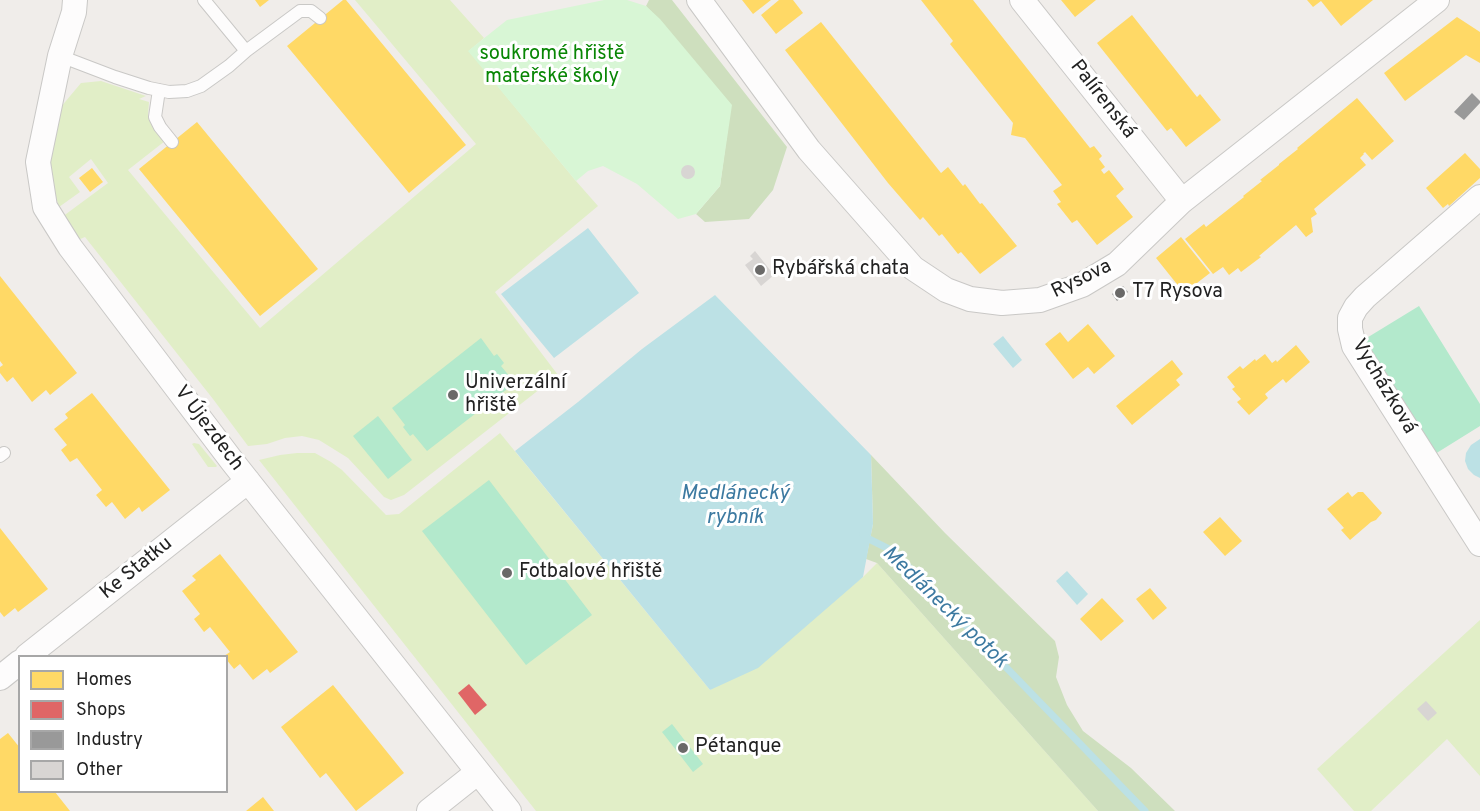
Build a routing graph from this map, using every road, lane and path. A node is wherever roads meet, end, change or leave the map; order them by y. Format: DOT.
graph roads {
  1 [pos="75,0"];
  2 [pos="204,0"];
  3 [pos="699,0"];
  4 [pos="1022,0"];
  5 [pos="1437,0"];
  6 [pos="320,18"];
  7 [pos="246,51"];
  8 [pos="60,56"];
  9 [pos="159,90"];
  10 [pos="172,142"];
  11 [pos="1480,197"];
  12 [pos="1182,201"];
  13 [pos="248,481"];
  14 [pos="1480,544"];
  15 [pos="30,655"];
  16 [pos="18,664"];
  17 [pos="0,678"];
  18 [pos="478,772"];
  19 [pos="429,811"];
  20 [pos="509,811"];
  1 -- 8 [label="street, V Újezdech"];
  2 -- 7 [label="lane"];
  3 -- 12 [label="street, Rysova"];
  4 -- 12 [label="street, Palírenská"];
  5 -- 12 [label="street, Rysova"];
  6 -- 7 [label="lane"];
  7 -- 9 [label="lane"];
  8 -- 9 [label="lane"];
  8 -- 13 [label="street, V Újezdech"];
  9 -- 10 [label="lane"];
  11 -- 14 [label="street, Vycházková"];
  13 -- 15 [label="street, Ke Statku"];
  13 -- 18 [label="street, V Újezdech"];
  16 -- 17 [label="street"];
  18 -- 19 [label="street"];
  18 -- 20 [label="street, V Újezdech"];
}
